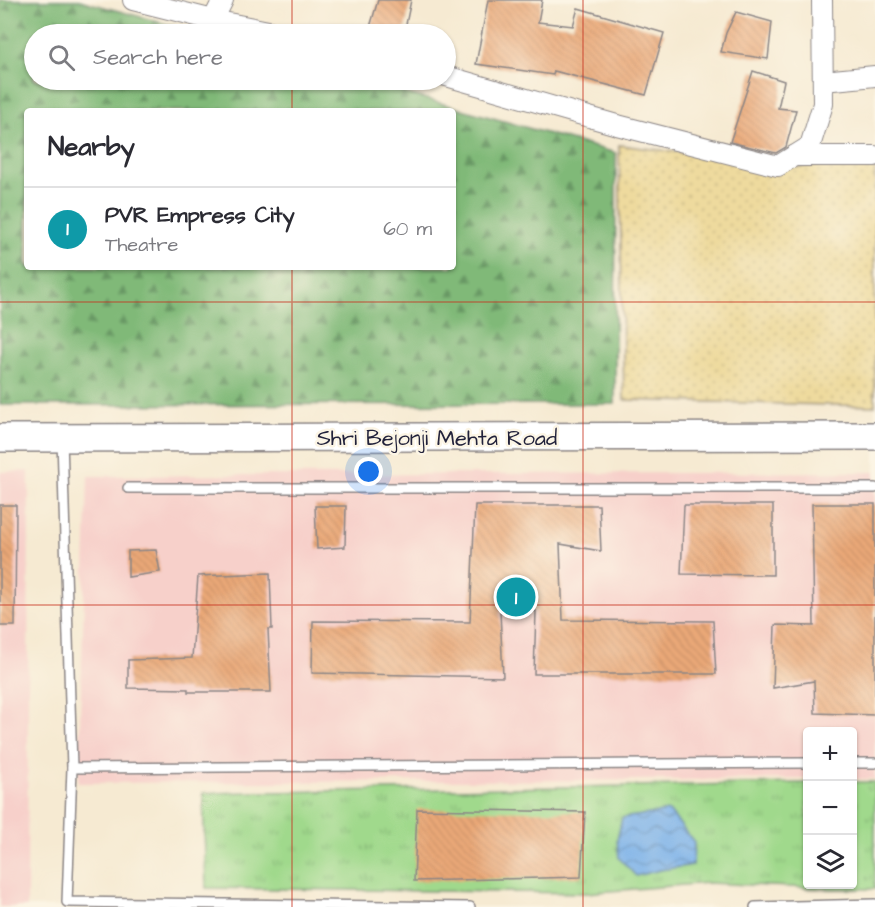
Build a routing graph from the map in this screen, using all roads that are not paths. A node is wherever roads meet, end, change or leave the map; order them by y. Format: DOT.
graph roads {
  1 [pos="133,0"];
  2 [pos="223,0"];
  3 [pos="822,0"];
  4 [pos="213,20"];
  5 [pos="233,24"];
  6 [pos="875,76"];
  7 [pos="456,79"];
  8 [pos="823,81"];
  9 [pos="794,156"];
  10 [pos="875,156"];
  11 [pos="875,436"];
  12 [pos="0,438"];
  13 [pos="62,438"];
  14 [pos="128,488"];
  15 [pos="875,488"];
  16 [pos="857,763"];
  17 [pos="875,763"];
  18 [pos="803,764"];
  19 [pos="72,768"];
  20 [pos="875,904"];
  21 [pos="470,907"];
  22 [pos="755,907"];
  1 -- 4 [label="street"];
  2 -- 4 [label="street"];
  3 -- 8 [label="street"];
  4 -- 5 [label="street"];
  6 -- 8 [label="street"];
  7 -- 9 [label="street"];
  8 -- 9 [label="street"];
  9 -- 10 [label="street"];
  11 -- 13 [label="main road, Shri Bejonji Mehta Road"];
  12 -- 13 [label="main road, Shri Bejonji Mehta Road"];
  13 -- 19 [label="lane"];
  14 -- 15 [label="lane"];
  16 -- 17 [label="lane"];
  18 -- 19 [label="lane"];
  19 -- 21 [label="lane"];
  20 -- 22 [label="lane"];
}
